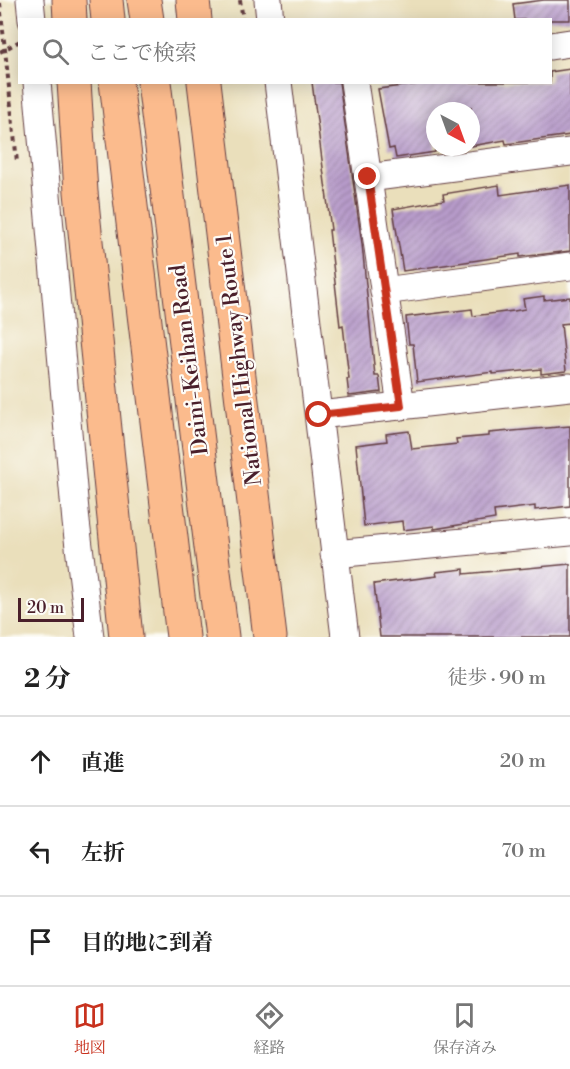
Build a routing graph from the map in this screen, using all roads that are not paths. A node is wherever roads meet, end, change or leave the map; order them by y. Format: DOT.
graph roads {
  1 [pos="30,0"];
  2 [pos="69,0"];
  3 [pos="106,0"];
  4 [pos="144,0"];
  5 [pos="193,0"];
  6 [pos="268,0"];
  7 [pos="32,18"];
  8 [pos="70,18"];
  9 [pos="108,18"];
  10 [pos="147,18"];
  11 [pos="195,18"];
  12 [pos="270,18"];
  13 [pos="570,43"];
  14 [pos="552,45"];
  15 [pos="38,84"];
  16 [pos="74,84"];
  17 [pos="116,84"];
  18 [pos="154,84"];
  19 [pos="204,84"];
  20 [pos="278,84"];
  21 [pos="354,84"];
  22 [pos="570,152"];
  23 [pos="368,177"];
  24 [pos="570,266"];
  25 [pos="384,291"];
  26 [pos="570,387"];
  27 [pos="401,406"];
  28 [pos="319,415"];
  29 [pos="570,532"];
  30 [pos="334,554"];
  31 [pos="90,637"];
  32 [pos="126,637"];
  33 [pos="183,637"];
  34 [pos="222,637"];
  35 [pos="270,637"];
  36 [pos="345,637"];
  1 -- 7 [label="street"];
  2 -- 8 [label="highway"];
  3 -- 9 [label="highway"];
  4 -- 10 [label="highway"];
  5 -- 11 [label="highway"];
  6 -- 12 [label="street"];
  13 -- 14 [label="street"];
  15 -- 31 [label="street"];
  16 -- 32 [label="highway"];
  17 -- 33 [label="highway, Daini-Keihan Road"];
  18 -- 34 [label="highway, Daini-Keihan Road"];
  19 -- 35 [label="highway, National Highway Route 1"];
  20 -- 28 [label="street"];
  21 -- 23 [label="street"];
  22 -- 23 [label="street"];
  23 -- 25 [label="street"];
  24 -- 25 [label="street"];
  25 -- 27 [label="street"];
  26 -- 27 [label="street"];
  27 -- 28 [label="street"];
  28 -- 30 [label="street"];
  29 -- 30 [label="street"];
  30 -- 36 [label="street"];
}
